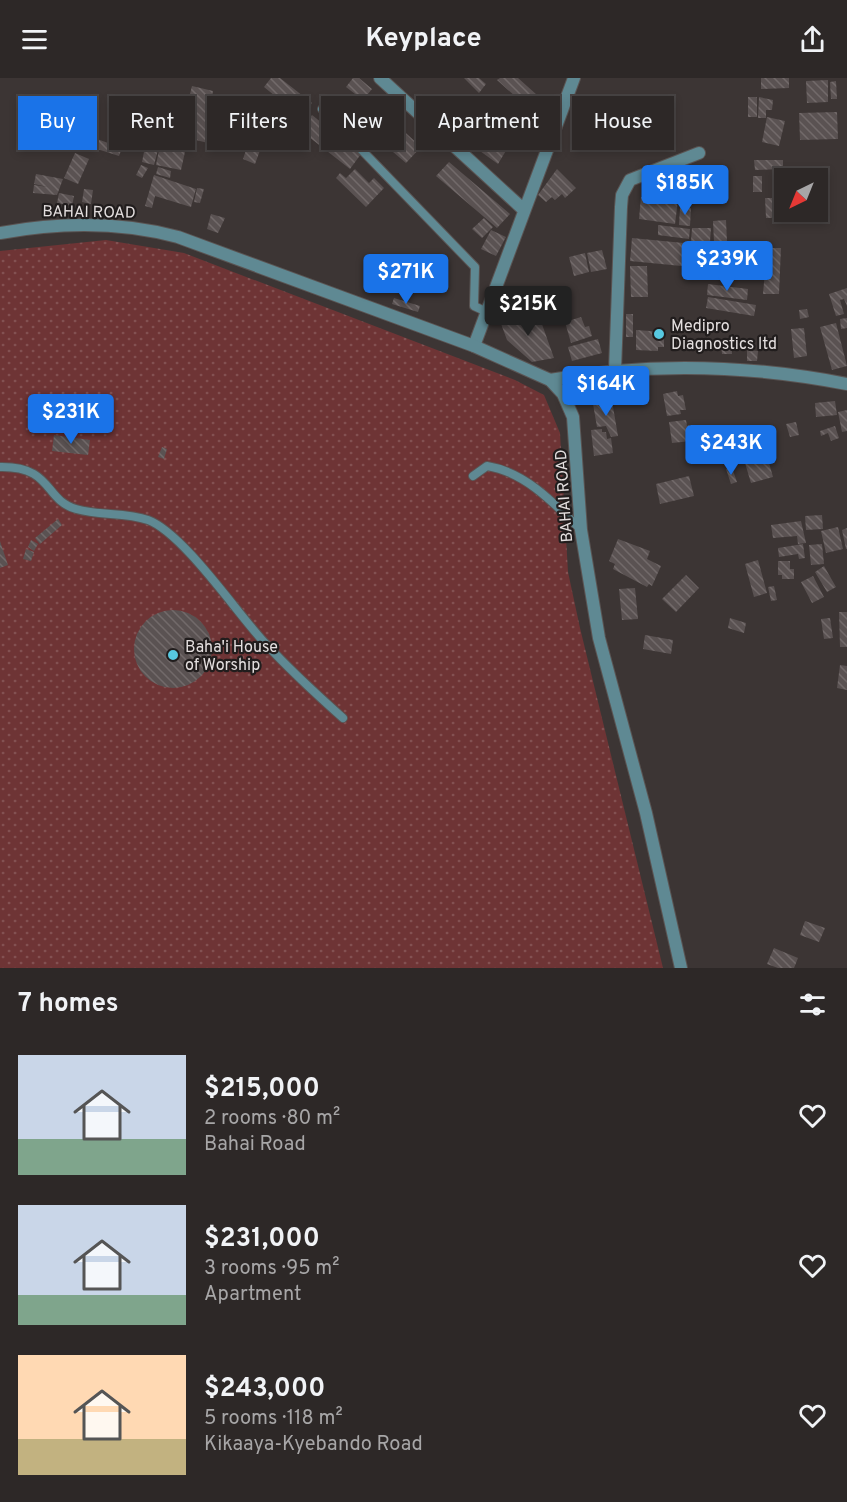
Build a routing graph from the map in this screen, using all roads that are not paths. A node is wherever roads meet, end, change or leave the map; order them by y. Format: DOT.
graph roads {
  1 [pos="380,78"];
  2 [pos="574,78"];
  3 [pos="362,150"];
  4 [pos="699,153"];
  5 [pos="524,210"];
  6 [pos="0,233"];
  7 [pos="487,312"];
  8 [pos="474,346"];
  9 [pos="615,370"];
  10 [pos="550,380"];
  11 [pos="847,384"];
  12 [pos="0,467"];
  13 [pos="473,476"];
  14 [pos="581,530"];
  15 [pos="343,718"];
  16 [pos="681,968"];
  1 -- 5 [label="street"];
  2 -- 5 [label="street"];
  3 -- 7 [label="lane"];
  4 -- 9 [label="street"];
  5 -- 7 [label="street"];
  6 -- 8 [label="street, BAHAI ROAD"];
  7 -- 8 [label="street"];
  8 -- 10 [label="street, BAHAI ROAD"];
  9 -- 10 [label="street"];
  9 -- 11 [label="street"];
  10 -- 14 [label="street, BAHAI ROAD"];
  12 -- 15 [label="lane"];
  13 -- 14 [label="lane"];
  14 -- 16 [label="street, BAHAI ROAD"];
}
